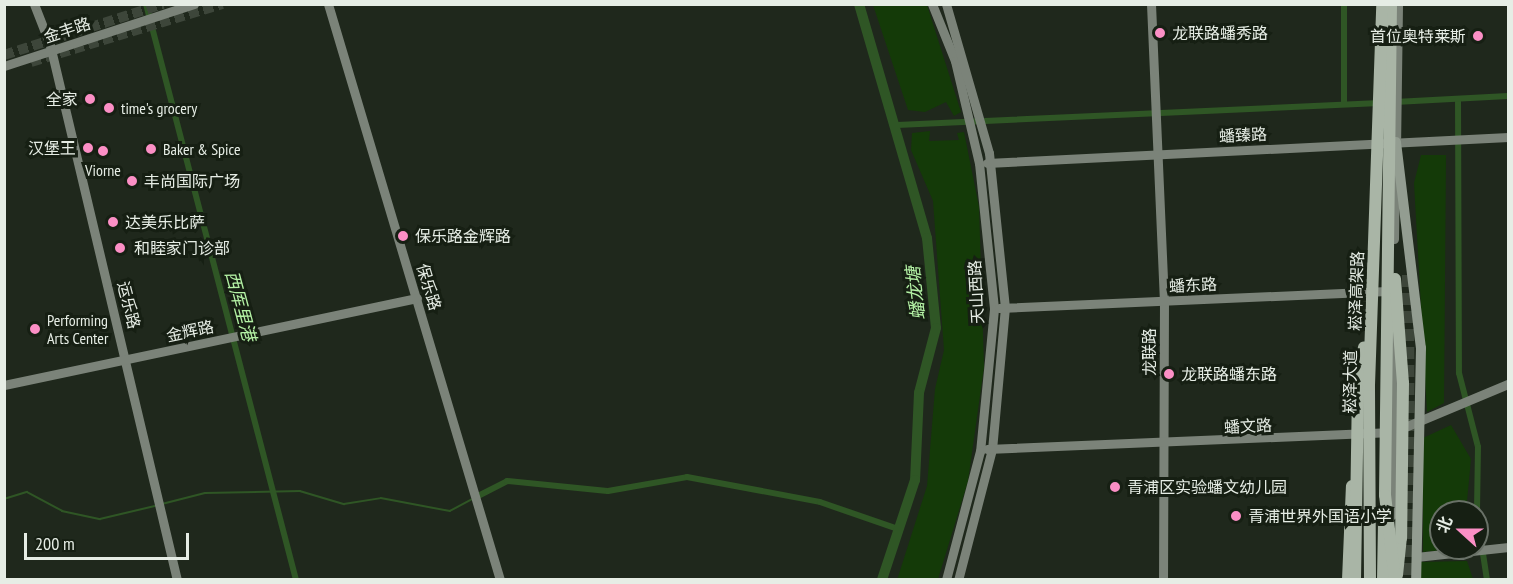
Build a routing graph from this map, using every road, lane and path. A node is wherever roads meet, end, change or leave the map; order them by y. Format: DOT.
graph roads {
  1 [pos="34,4"];
  2 [pos="176,4"];
  3 [pos="194,4"];
  4 [pos="328,4"];
  5 [pos="933,4"];
  6 [pos="946,4"];
  7 [pos="1151,4"];
  8 [pos="1377,4"];
  9 [pos="1382,4"];
  10 [pos="1391,4"];
  11 [pos="1398,4"];
  12 [pos="156,14"];
  13 [pos="51,48"];
  14 [pos="4,60"];
  15 [pos="4,66"];
  16 [pos="1509,137"];
  17 [pos="1396,142"];
  18 [pos="1373,143"];
  19 [pos="1158,155"];
  20 [pos="991,162"];
  21 [pos="979,163"];
  22 [pos="1390,250"];
  23 [pos="1393,291"];
  24 [pos="1370,294"];
  25 [pos="417,298"];
  26 [pos="1164,301"];
  27 [pos="1005,307"];
  28 [pos="994,309"];
  29 [pos="127,359"];
  30 [pos="1509,384"];
  31 [pos="4,385"];
  32 [pos="1419,424"];
  33 [pos="1393,432"];
  34 [pos="1364,435"];
  35 [pos="1163,445"];
  36 [pos="992,448"];
  37 [pos="980,451"];
  38 [pos="1385,495"];
  39 [pos="1509,547"];
  40 [pos="1416,557"];
  41 [pos="177,579"];
  42 [pos="500,579"];
  43 [pos="946,579"];
  44 [pos="958,579"];
  45 [pos="1164,579"];
  46 [pos="1348,579"];
  47 [pos="1355,579"];
  48 [pos="1368,579"];
  49 [pos="1383,579"];
  50 [pos="1394,579"];
  51 [pos="1416,579"];
  1 -- 13 [label="street, 运乐路"];
  2 -- 12 [label="street"];
  3 -- 12 [label="street"];
  4 -- 25 [label="street, 保乐路"];
  5 -- 21 [label="street, 天山西路"];
  6 -- 20 [label="street, 天山西路"];
  7 -- 19 [label="street, 龙联路"];
  8 -- 18 [label="street, 崧泽大道"];
  9 -- 24 [label="highway, 崧泽高架路, bridge"];
  10 -- 22 [label="highway, 崧泽高架路, bridge"];
  11 -- 17 [label="street"];
  12 -- 13 [label="street, 金丰路"];
  13 -- 14 [label="street"];
  13 -- 15 [label="street, 金丰路"];
  13 -- 29 [label="street, 运乐路"];
  16 -- 17 [label="street, 蟠臻路"];
  17 -- 18 [label="street, 蟠臻路"];
  17 -- 23 [label="street"];
  17 -- 32 [label="main road"];
  18 -- 19 [label="street, 蟠臻路"];
  18 -- 24 [label="street, 崧泽大道"];
  19 -- 20 [label="street, 蟠臻路"];
  19 -- 26 [label="street, 龙联路"];
  20 -- 21 [label="street, 蟠臻路"];
  20 -- 27 [label="street, 天山西路"];
  21 -- 28 [label="street, 天山西路"];
  22 -- 38 [label="highway, 崧泽高架路, bridge"];
  22 -- 50 [label="highway, bridge"];
  23 -- 24 [label="street, 蟠东路"];
  23 -- 33 [label="street"];
  24 -- 26 [label="street, 蟠东路"];
  24 -- 34 [label="street, 崧泽大道"];
  24 -- 47 [label="highway, bridge"];
  24 -- 48 [label="highway, 崧泽高架路, bridge"];
  25 -- 29 [label="street, 金辉路"];
  25 -- 42 [label="street, 保乐路"];
  26 -- 27 [label="street, 蟠东路"];
  26 -- 35 [label="street, 龙联路"];
  27 -- 28 [label="street, 蟠东路"];
  27 -- 36 [label="street, 天山西路"];
  28 -- 37 [label="street, 天山西路"];
  29 -- 31 [label="street, 金辉路"];
  29 -- 41 [label="street, 运乐路"];
  30 -- 32 [label="street, 蟠文路"];
  32 -- 33 [label="street, 蟠文路"];
  32 -- 40 [label="main road"];
  33 -- 34 [label="street, 蟠文路"];
  33 -- 50 [label="street"];
  34 -- 35 [label="street, 蟠文路"];
  34 -- 46 [label="highway"];
  34 -- 48 [label="street, 崧泽大道"];
  35 -- 36 [label="street, 蟠文路"];
  35 -- 45 [label="street, 龙联路"];
  36 -- 37 [label="street, 蟠文路"];
  36 -- 44 [label="street, 天山西路"];
  37 -- 43 [label="street, 天山西路"];
  38 -- 49 [label="highway, 崧泽高架路, bridge"];
  38 -- 50 [label="highway, bridge"];
  39 -- 40 [label="street"];
  40 -- 51 [label="main road"];
}
